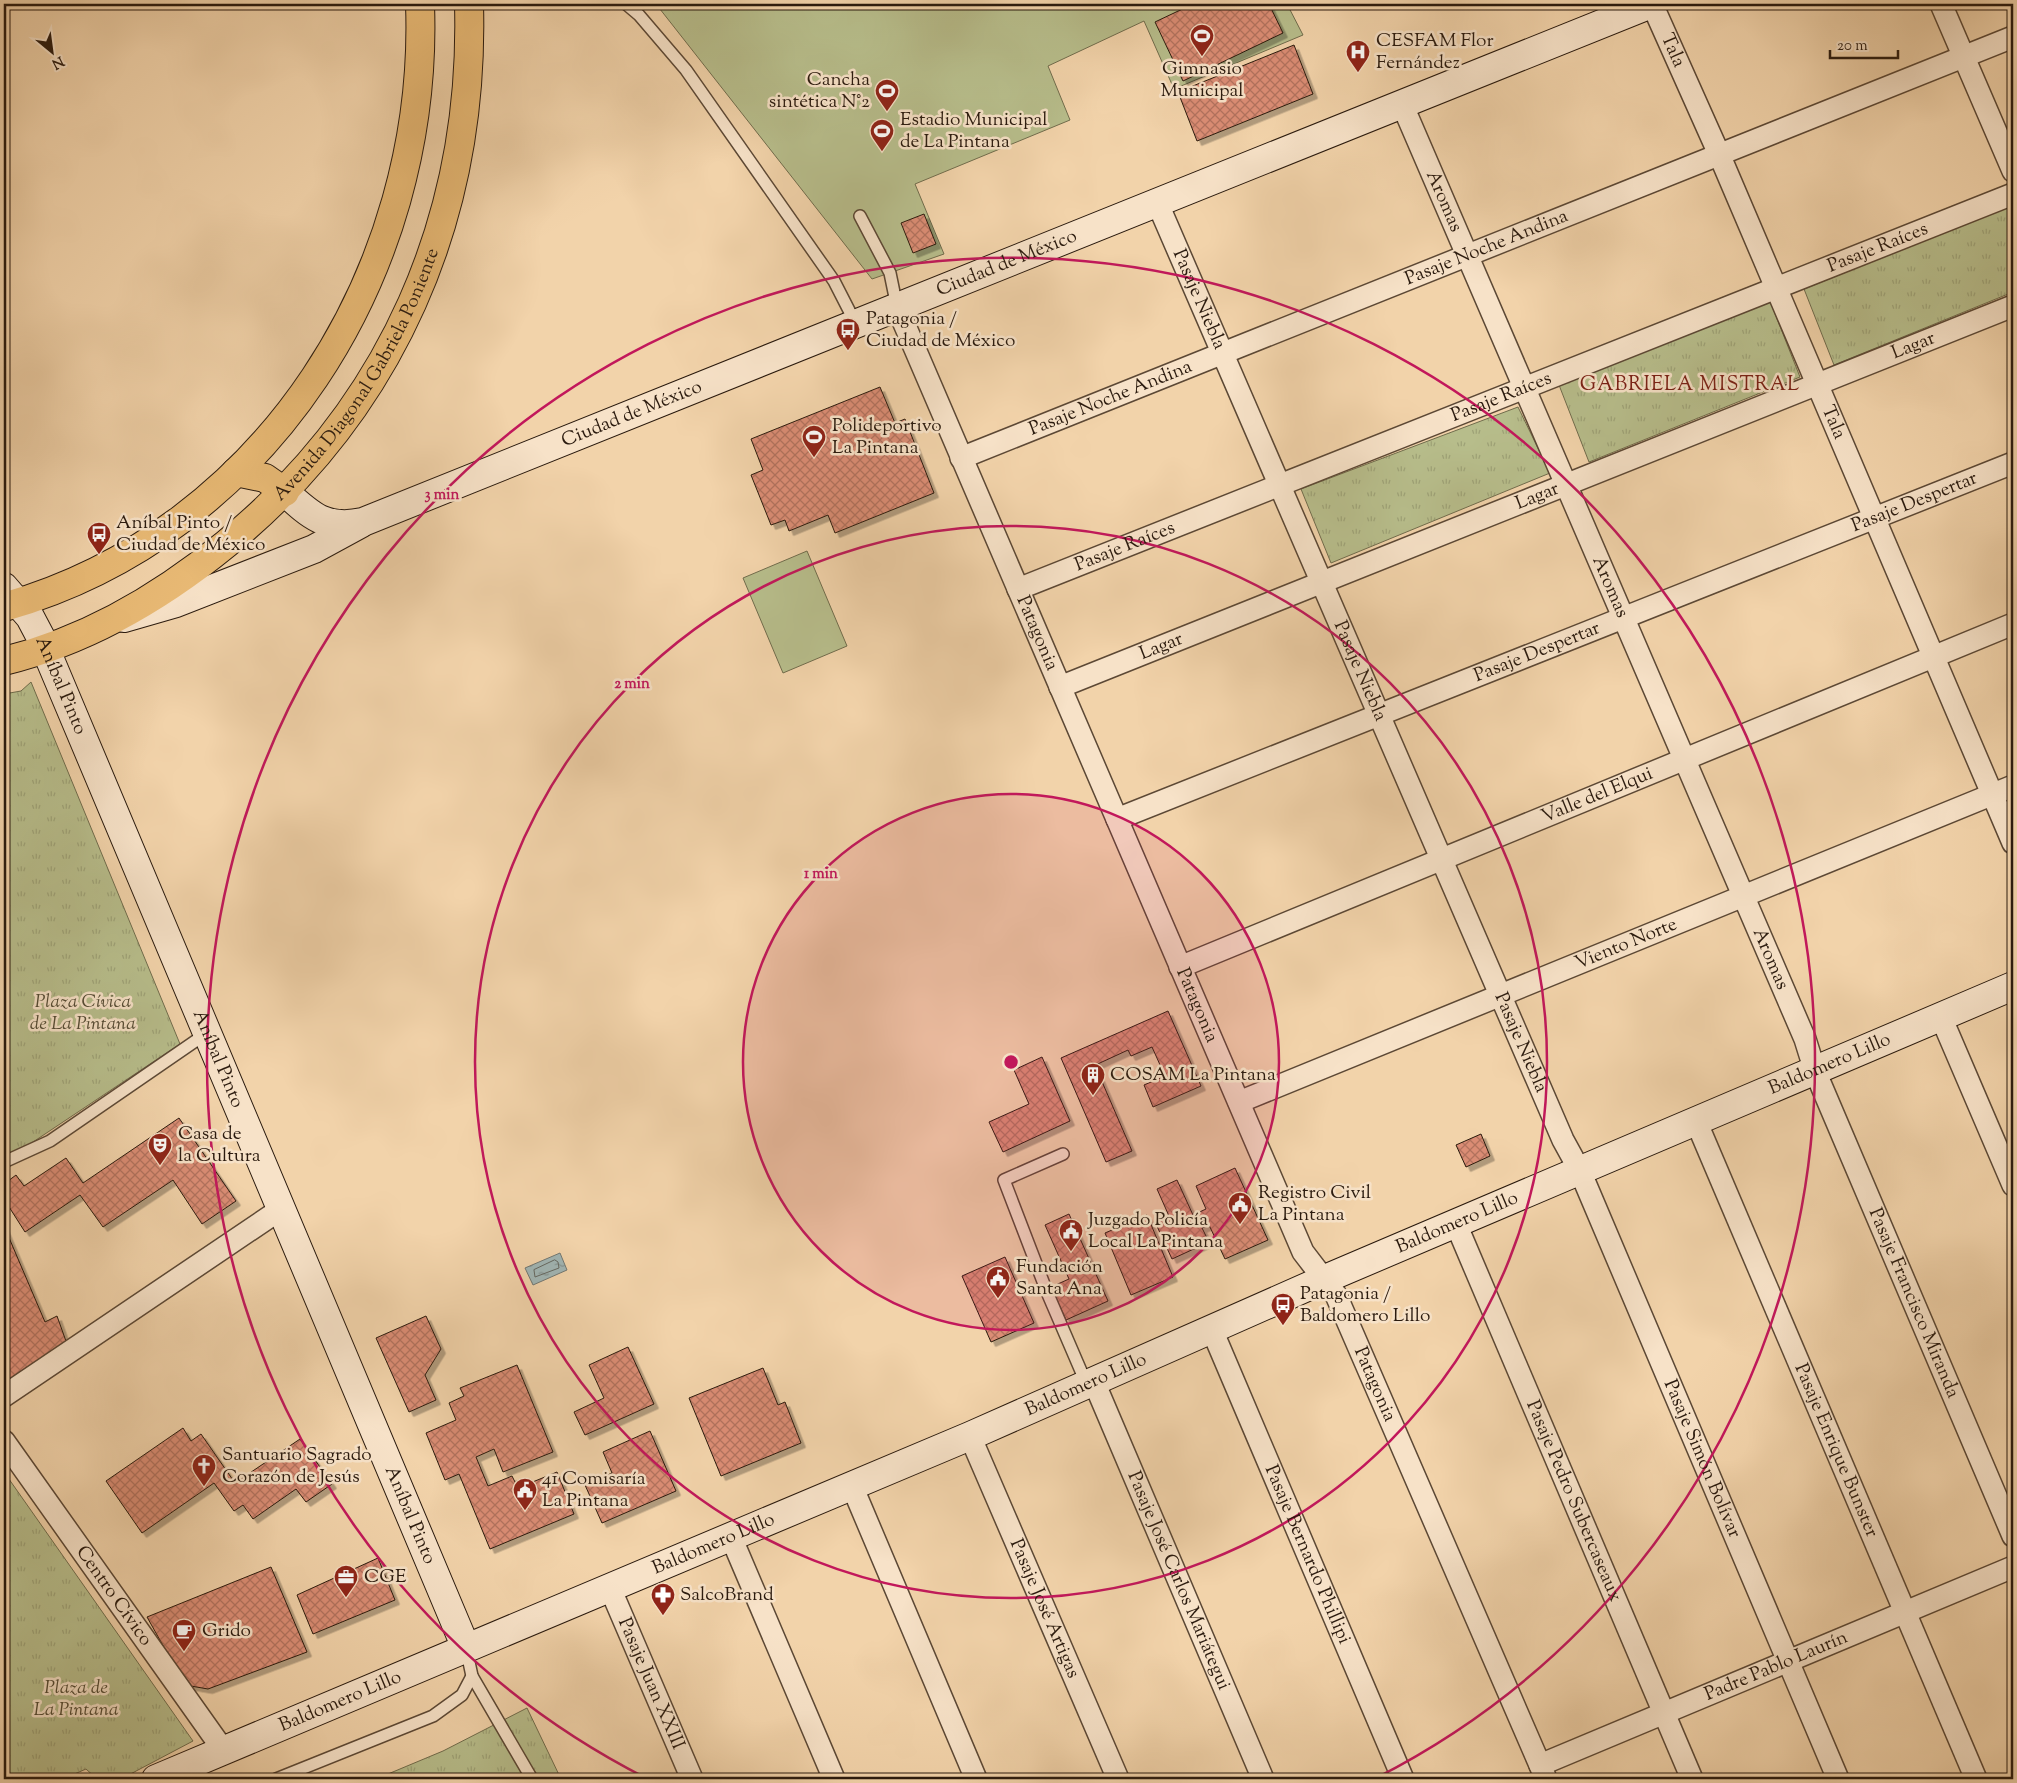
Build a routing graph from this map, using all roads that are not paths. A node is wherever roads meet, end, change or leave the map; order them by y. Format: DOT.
graph roads {
  1 [pos="420,4"];
  2 [pos="469,4"];
  3 [pos="626,4"];
  4 [pos="1652,4"];
  5 [pos="1941,4"];
  6 [pos="2013,36"];
  7 [pos="1964,56"];
  8 [pos="1402,104"];
  9 [pos="1719,154"];
  10 [pos="2013,171"];
  11 [pos="2013,194"];
  12 [pos="1157,202"];
  13 [pos="860,216"];
  14 [pos="1467,256"];
  15 [pos="1776,288"];
  16 [pos="2013,306"];
  17 [pos="896,307"];
  18 [pos="856,324"];
  19 [pos="1223,353"];
  20 [pos="1817,384"];
  21 [pos="1524,388"];
  22 [pos="961,458"];
  23 [pos="2013,463"];
  24 [pos="236,472"];
  25 [pos="1280,485"];
  26 [pos="1566,485"];
  27 [pos="284,492"];
  28 [pos="1874,518"];
  29 [pos="363,522"];
  30 [pos="1322,582"];
  31 [pos="1018,589"];
  32 [pos="8,599"];
  33 [pos="1623,618"];
  34 [pos="110,621"];
  35 [pos="2013,624"];
  36 [pos="45,649"];
  37 [pos="1934,657"];
  38 [pos="4,661"];
  39 [pos="1060,686"];
  40 [pos="1379,715"];
  41 [pos="1684,759"];
  42 [pos="2013,786"];
  43 [pos="1992,794"];
  44 [pos="1117,819"];
  45 [pos="2013,843"];
  46 [pos="1442,859"];
  47 [pos="1744,896"];
  48 [pos="1180,966"];
  49 [pos="2013,986"];
  50 [pos="1500,995"];
  51 [pos="1941,1017"];
  52 [pos="207,1033"];
  53 [pos="1815,1071"];
  54 [pos="1239,1102"];
  55 [pos="1696,1121"];
  56 [pos="1563,1140"];
  57 [pos="1063,1154"];
  58 [pos="4,1162"];
  59 [pos="1580,1171"];
  60 [pos="2013,1185"];
  61 [pos="281,1209"];
  62 [pos="1456,1224"];
  63 [pos="1325,1279"];
  64 [pos="1212,1330"];
  65 [pos="1091,1384"];
  66 [pos="4,1396"];
  67 [pos="970,1436"];
  68 [pos="4,1441"];
  69 [pos="852,1486"];
  70 [pos="2013,1536"];
  71 [pos="731,1537"];
  72 [pos="2013,1567"];
  73 [pos="610,1588"];
  74 [pos="1905,1612"];
  75 [pos="466,1648"];
  76 [pos="1788,1662"];
  77 [pos="472,1676"];
  78 [pos="1664,1713"];
  79 [pos="224,1751"];
  80 [pos="1543,1772"];
  81 [pos="156,1779"];
  82 [pos="276,1779"];
  83 [pos="532,1779"];
  84 [pos="692,1779"];
  85 [pos="834,1779"];
  86 [pos="976,1779"];
  87 [pos="1118,1779"];
  88 [pos="1263,1779"];
  89 [pos="1403,1779"];
  90 [pos="1692,1779"];
  91 [pos="1838,1779"];
  92 [pos="1976,1779"];
  1 -- 24 [label="main road, Avenida Diagonal Gabriela Poniente"];
  2 -- 27 [label="main road, Avenida Diagonal Gabriela Poniente"];
  3 -- 18 [label="lane"];
  4 -- 8 [label="street, Ciudad de México"];
  4 -- 9 [label="street, Tala"];
  5 -- 7 [label="street"];
  6 -- 7 [label="street, Pasaje Noche Andina"];
  7 -- 9 [label="street, Pasaje Noche Andina"];
  7 -- 10 [label="street"];
  8 -- 12 [label="street, Ciudad de México"];
  8 -- 14 [label="street, Aromas"];
  9 -- 14 [label="street, Pasaje Noche Andina"];
  9 -- 15 [label="street, Tala"];
  11 -- 15 [label="street, Pasaje Raíces"];
  12 -- 17 [label="street, Ciudad de México"];
  12 -- 19 [label="street, Pasaje Niebla"];
  13 -- 17 [label="lane"];
  14 -- 19 [label="street, Pasaje Noche Andina"];
  14 -- 21 [label="street, Aromas"];
  15 -- 20 [label="street, Tala"];
  15 -- 21 [label="street, Pasaje Raíces"];
  16 -- 20 [label="street, Lagar"];
  17 -- 18 [label="street, Ciudad de México"];
  17 -- 22 [label="street, Patagonia"];
  18 -- 29 [label="street, Ciudad de México"];
  19 -- 22 [label="street, Pasaje Noche Andina"];
  19 -- 25 [label="street, Pasaje Niebla"];
  20 -- 26 [label="street, Lagar"];
  20 -- 28 [label="street, Tala"];
  21 -- 25 [label="street, Pasaje Raíces"];
  21 -- 26 [label="street, Aromas"];
  22 -- 31 [label="street, Patagonia"];
  23 -- 28 [label="street, Pasaje Despertar"];
  24 -- 27 [label="main road"];
  24 -- 32 [label="main road, Avenida Diagonal Gabriela Poniente"];
  25 -- 30 [label="street, Pasaje Niebla"];
  25 -- 31 [label="street, Pasaje Raíces"];
  26 -- 30 [label="street, Lagar"];
  26 -- 33 [label="street, Aromas"];
  27 -- 29 [label="street, Ciudad de México"];
  27 -- 34 [label="main road, Avenida Diagonal Gabriela Poniente"];
  28 -- 33 [label="street, Pasaje Despertar"];
  28 -- 37 [label="street, Tala"];
  29 -- 34 [label="street, Ciudad de México"];
  30 -- 39 [label="street, Lagar"];
  30 -- 40 [label="street, Pasaje Niebla"];
  31 -- 39 [label="street, Patagonia"];
  32 -- 36 [label="street, Aníbal Pinto"];
  33 -- 40 [label="street, Pasaje Despertar"];
  33 -- 41 [label="street, Aromas"];
  34 -- 36 [label="main road, Avenida Diagonal Gabriela Poniente"];
  35 -- 37 [label="street, Valle del Elqui"];
  36 -- 38 [label="main road, Avenida Diagonal Gabriela Poniente"];
  36 -- 52 [label="street, Aníbal Pinto"];
  37 -- 41 [label="street, Valle del Elqui"];
  37 -- 43 [label="street, Tala"];
  39 -- 44 [label="street, Patagonia"];
  40 -- 44 [label="street, Pasaje Despertar"];
  40 -- 46 [label="street, Pasaje Niebla"];
  41 -- 46 [label="street, Valle del Elqui"];
  41 -- 47 [label="street, Aromas"];
  42 -- 43 [label="street, Viento Norte"];
  43 -- 45 [label="street, Tala"];
  43 -- 47 [label="street, Viento Norte"];
  44 -- 48 [label="street, Patagonia"];
  46 -- 48 [label="street, Valle del Elqui"];
  46 -- 50 [label="street, Pasaje Niebla"];
  47 -- 50 [label="street, Viento Norte"];
  47 -- 53 [label="street, Aromas"];
  48 -- 54 [label="street, Patagonia"];
  49 -- 51 [label="street, Baldomero Lillo"];
  50 -- 54 [label="street, Viento Norte"];
  50 -- 56 [label="street, Pasaje Niebla"];
  51 -- 53 [label="street, Baldomero Lillo"];
  51 -- 60 [label="street"];
  52 -- 58 [label="lane"];
  52 -- 61 [label="street, Aníbal Pinto"];
  53 -- 55 [label="street, Baldomero Lillo"];
  53 -- 70 [label="street, Pasaje Francisco Miranda"];
  54 -- 63 [label="street, Patagonia"];
  55 -- 59 [label="street, Baldomero Lillo"];
  55 -- 74 [label="street, Pasaje Enrique Bunster"];
  56 -- 59 [label="street, Pasaje Simón Bolívar"];
  57 -- 65 [label="lane"];
  59 -- 62 [label="street, Baldomero Lillo"];
  59 -- 76 [label="street, Pasaje Simón Bolívar"];
  61 -- 66 [label="street"];
  61 -- 75 [label="street, Aníbal Pinto"];
  62 -- 63 [label="street, Baldomero Lillo"];
  62 -- 78 [label="street, Pasaje Pedro Subercaseaux"];
  63 -- 64 [label="street, Baldomero Lillo"];
  63 -- 80 [label="street, Patagonia"];
  64 -- 65 [label="street, Baldomero Lillo"];
  64 -- 89 [label="street, Pasaje Bernardo Phillipi"];
  65 -- 67 [label="street, Baldomero Lillo"];
  65 -- 88 [label="street, Pasaje José Carlos Mariátegui"];
  67 -- 69 [label="street, Baldomero Lillo"];
  67 -- 87 [label="street, Pasaje José Artigas"];
  68 -- 79 [label="street, Centro Cívico"];
  69 -- 71 [label="street, Baldomero Lillo"];
  69 -- 86 [label="street"];
  71 -- 73 [label="street, Baldomero Lillo"];
  71 -- 85 [label="street"];
  72 -- 74 [label="street, Padre Pablo Laurín"];
  73 -- 75 [label="street, Baldomero Lillo"];
  73 -- 84 [label="street, Pasaje Juan XXIII"];
  74 -- 76 [label="street, Padre Pablo Laurín"];
  74 -- 92 [label="street, Pasaje Enrique Bunster"];
  75 -- 77 [label="lane"];
  75 -- 79 [label="street, Baldomero Lillo"];
  76 -- 78 [label="street, Padre Pablo Laurín"];
  76 -- 91 [label="street, Pasaje Simón Bolívar"];
  77 -- 82 [label="lane"];
  77 -- 83 [label="lane"];
  78 -- 80 [label="street, Padre Pablo Laurín"];
  78 -- 90 [label="street, Pasaje Pedro Subercaseaux"];
  79 -- 81 [label="street, Baldomero Lillo"];
}
